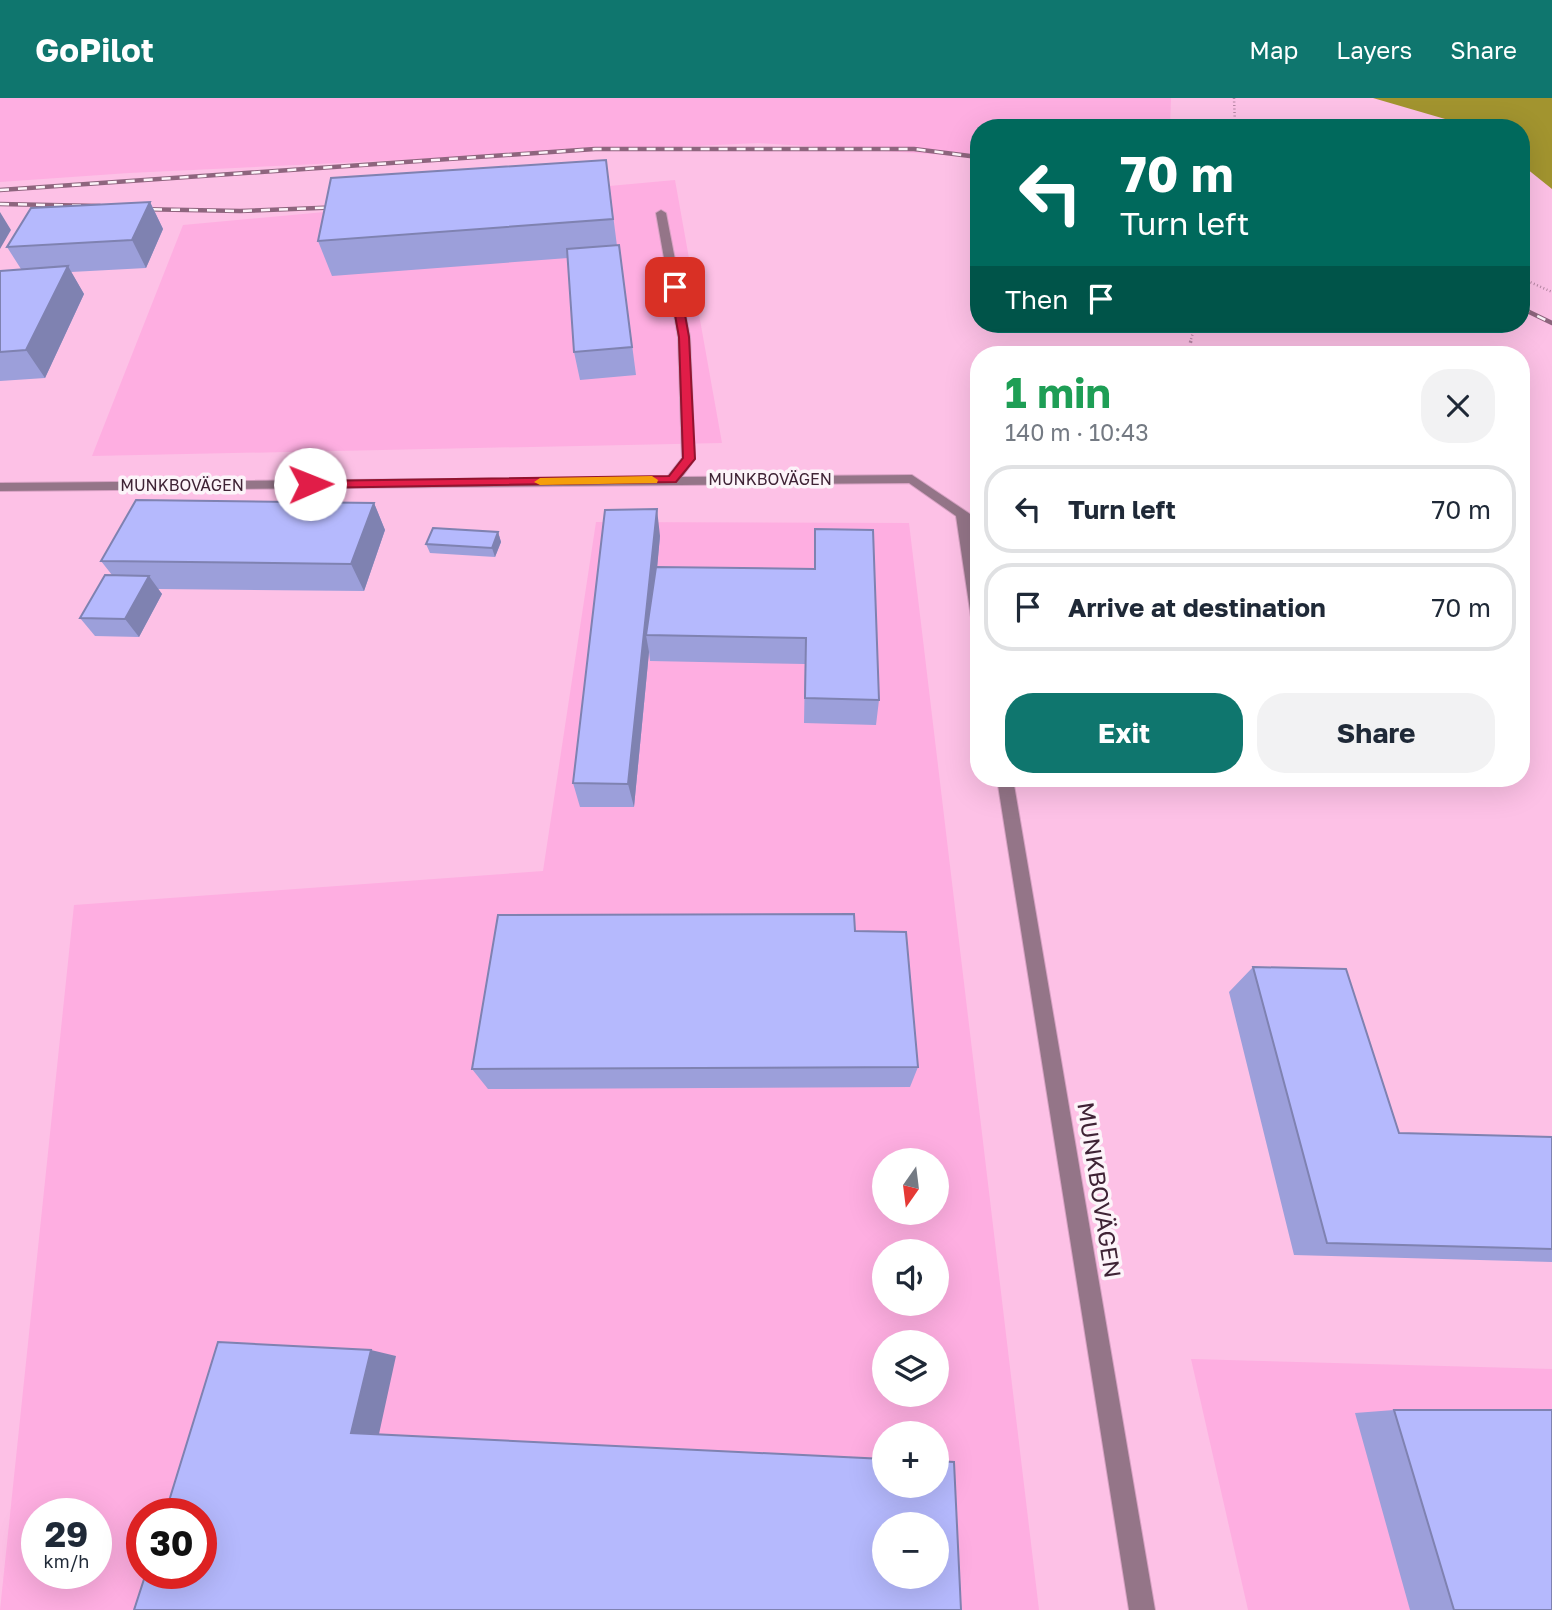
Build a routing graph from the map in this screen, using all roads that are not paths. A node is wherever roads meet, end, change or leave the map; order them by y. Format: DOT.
graph roads {
  1 [pos="661,213"];
  2 [pos="672,480"];
  3 [pos="0,486"];
  4 [pos="970,550"];
  5 [pos="1006,787"];
  6 [pos="1142,1610"];
  1 -- 2 [label="street"];
  2 -- 3 [label="street, MUNKBOVÄGEN"];
  2 -- 4 [label="street, MUNKBOVÄGEN"];
  5 -- 6 [label="street, MUNKBOVÄGEN"];
}
